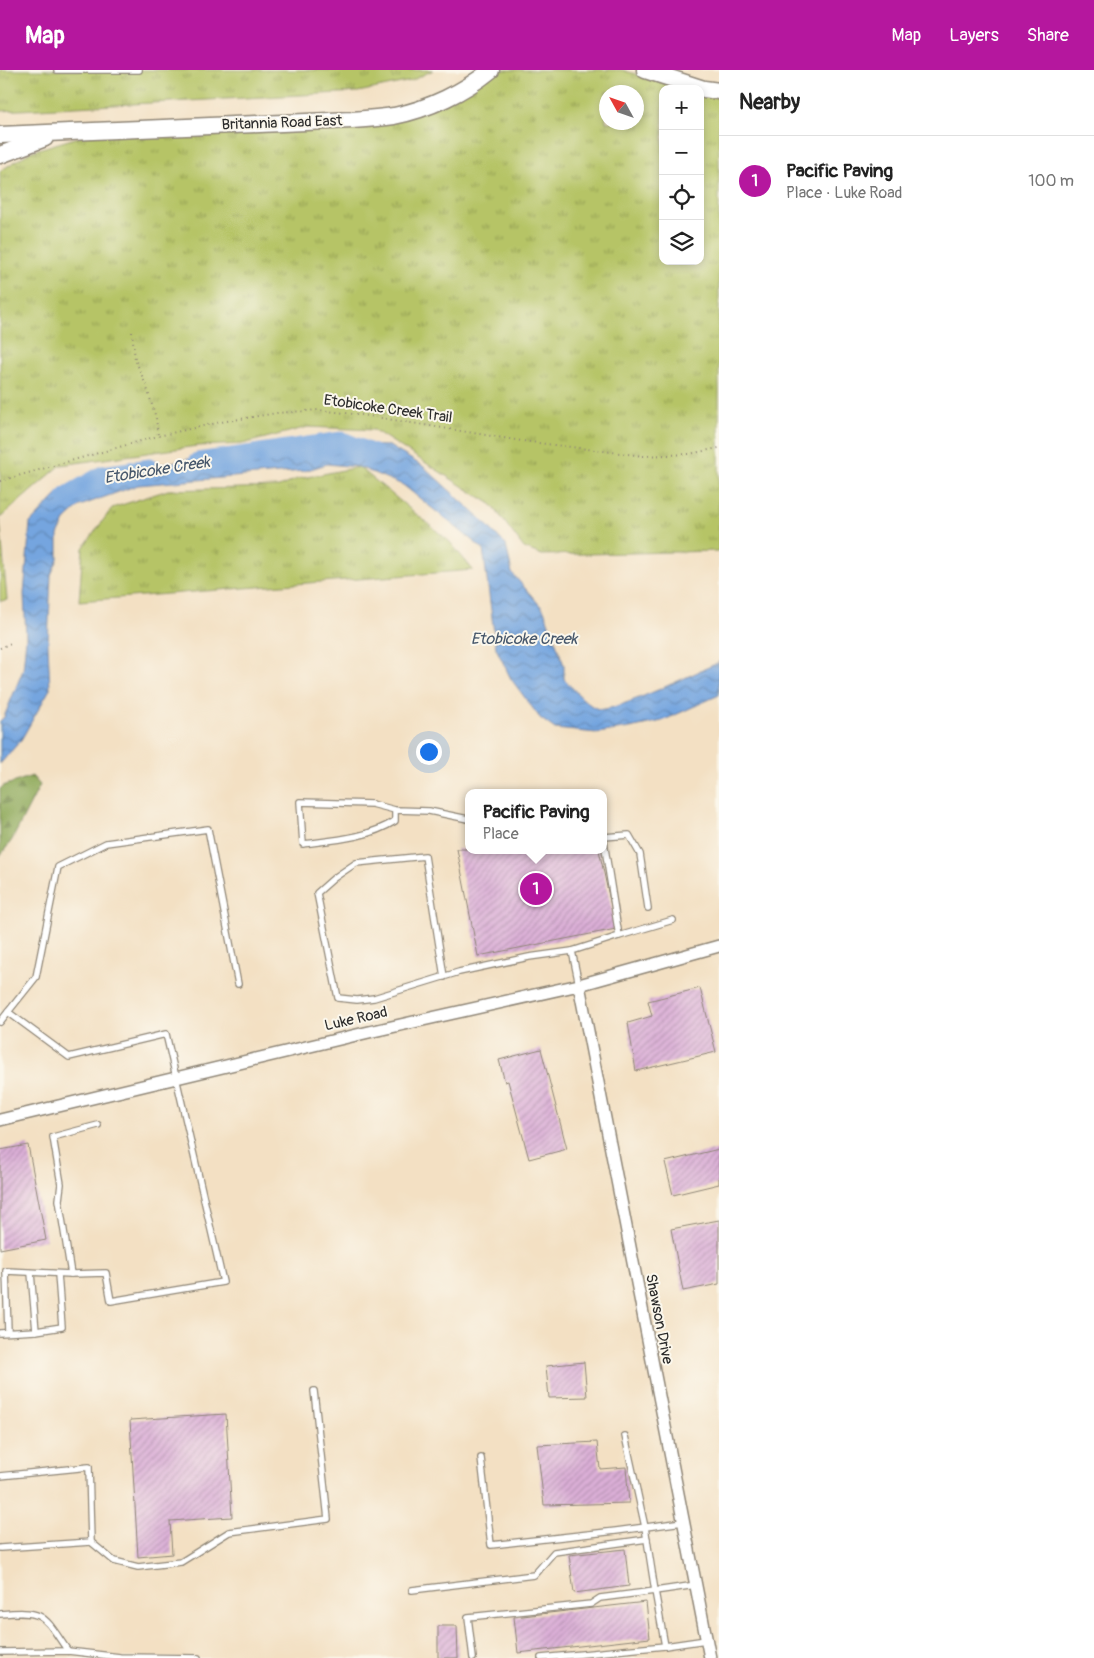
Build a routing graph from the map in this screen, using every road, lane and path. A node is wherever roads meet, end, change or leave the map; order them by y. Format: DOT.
graph roads {
  1 [pos="57,70"];
  2 [pos="139,70"];
  3 [pos="492,70"];
  4 [pos="645,70"];
  5 [pos="719,91"];
  6 [pos="60,132"];
  7 [pos="0,135"];
  8 [pos="0,155"];
  9 [pos="132,332"];
  10 [pos="158,436"];
  11 [pos="719,448"];
  12 [pos="0,480"];
  13 [pos="13,642"];
  14 [pos="0,648"];
  15 [pos="395,810"];
  16 [pos="465,818"];
  17 [pos="607,838"];
  18 [pos="606,854"];
  19 [pos="648,908"];
  20 [pos="673,920"];
  21 [pos="619,936"];
  22 [pos="719,946"];
  23 [pos="572,951"];
  24 [pos="444,977"];
  25 [pos="238,984"];
  26 [pos="578,985"];
  27 [pos="8,1012"];
  28 [pos="0,1022"];
  29 [pos="176,1078"];
  30 [pos="0,1120"];
  31 [pos="98,1125"];
  32 [pos="3,1271"];
  33 [pos="31,1273"];
  34 [pos="58,1274"];
  35 [pos="70,1274"];
  36 [pos="3,1279"];
  37 [pos="36,1330"];
  38 [pos="8,1332"];
  39 [pos="0,1333"];
  40 [pos="314,1392"];
  41 [pos="625,1436"];
  42 [pos="481,1458"];
  43 [pos="0,1476"];
  44 [pos="683,1522"];
  45 [pos="645,1527"];
  46 [pos="647,1539"];
  47 [pos="91,1542"];
  48 [pos="0,1548"];
  49 [pos="696,1585"];
  50 [pos="412,1590"];
  51 [pos="655,1591"];
  52 [pos="0,1614"];
  53 [pos="706,1640"];
  54 [pos="665,1646"];
  55 [pos="68,1651"];
  56 [pos="0,1652"];
  57 [pos="198,1658"];
  58 [pos="473,1658"];
  59 [pos="541,1658"];
  60 [pos="710,1658"];
  1 -- 2 [label="lane"];
  3 -- 6 [label="street, Britannia Road East"];
  4 -- 5 [label="street"];
  6 -- 7 [label="street, Britannia Road East"];
  6 -- 8 [label="street"];
  9 -- 10 [label="path"];
  10 -- 11 [label="path, Etobicoke Creek Trail"];
  10 -- 12 [label="path, Etobicoke Creek Trail"];
  13 -- 14 [label="path"];
  15 -- 15 [label="lane"];
  15 -- 16 [label="lane"];
  17 -- 19 [label="lane"];
  18 -- 21 [label="lane"];
  20 -- 21 [label="lane"];
  21 -- 23 [label="lane"];
  22 -- 26 [label="street, Luke Road"];
  23 -- 24 [label="lane"];
  23 -- 26 [label="lane"];
  24 -- 24 [label="lane"];
  25 -- 27 [label="lane"];
  26 -- 29 [label="street, Luke Road"];
  26 -- 44 [label="street, Shawson Drive"];
  27 -- 28 [label="lane"];
  27 -- 29 [label="lane"];
  29 -- 30 [label="street, Luke Road"];
  29 -- 35 [label="lane"];
  31 -- 35 [label="lane"];
  32 -- 33 [label="lane"];
  32 -- 36 [label="lane"];
  33 -- 34 [label="lane"];
  33 -- 37 [label="lane"];
  34 -- 35 [label="lane"];
  34 -- 37 [label="lane"];
  36 -- 38 [label="lane"];
  37 -- 38 [label="lane"];
  38 -- 39 [label="lane"];
  40 -- 47 [label="lane"];
  41 -- 45 [label="lane"];
  42 -- 45 [label="lane"];
  43 -- 47 [label="lane"];
  44 -- 45 [label="lane"];
  44 -- 49 [label="street, Shawson Drive"];
  45 -- 46 [label="lane"];
  46 -- 50 [label="lane"];
  46 -- 51 [label="lane"];
  47 -- 48 [label="lane"];
  49 -- 51 [label="lane"];
  49 -- 53 [label="street, Shawson Drive"];
  51 -- 54 [label="lane"];
  51 -- 58 [label="lane"];
  52 -- 55 [label="lane"];
  53 -- 54 [label="lane"];
  53 -- 60 [label="street, Shawson Drive"];
  54 -- 59 [label="lane"];
  55 -- 56 [label="lane"];
  55 -- 57 [label="lane"];
}
